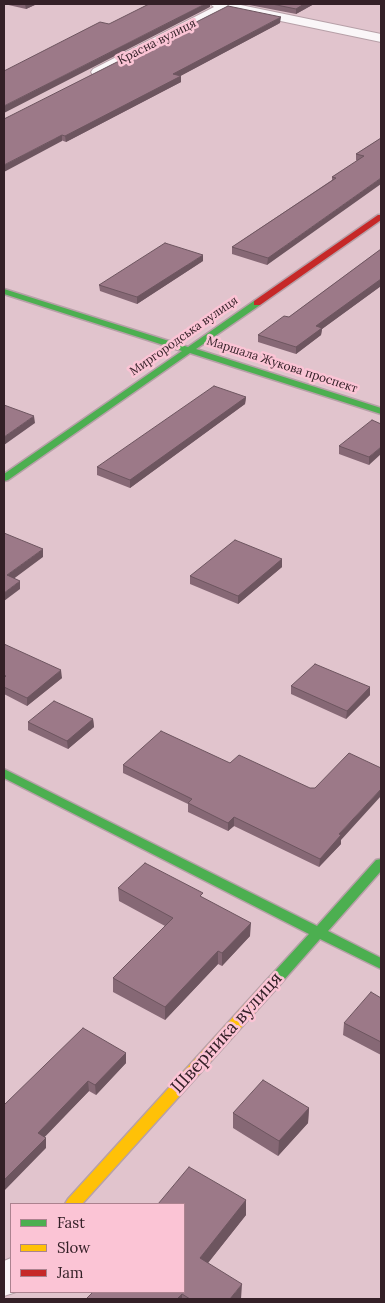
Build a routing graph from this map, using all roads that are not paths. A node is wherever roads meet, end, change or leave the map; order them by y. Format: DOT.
graph roads {
  1 [pos="225,4"];
  2 [pos="381,38"];
  3 [pos="89,76"];
  4 [pos="381,217"];
  5 [pos="4,291"];
  6 [pos="188,350"];
  7 [pos="381,411"];
  8 [pos="4,478"];
  9 [pos="4,773"];
  10 [pos="381,863"];
  11 [pos="318,932"];
  12 [pos="381,964"];
  13 [pos="74,1203"];
  1 -- 2 [label="street"];
  1 -- 3 [label="street, Красна вулиця"];
  4 -- 6 [label="street, Миргородська вулиця"];
  5 -- 6 [label="street, Маршала Жукова проспект"];
  6 -- 7 [label="street, Маршала Жукова проспект"];
  6 -- 8 [label="street, Миргородська вулиця"];
  9 -- 11 [label="street"];
  10 -- 11 [label="street, Шверника вулиця"];
  11 -- 12 [label="street"];
  11 -- 13 [label="street, Шверника вулиця"];
}
